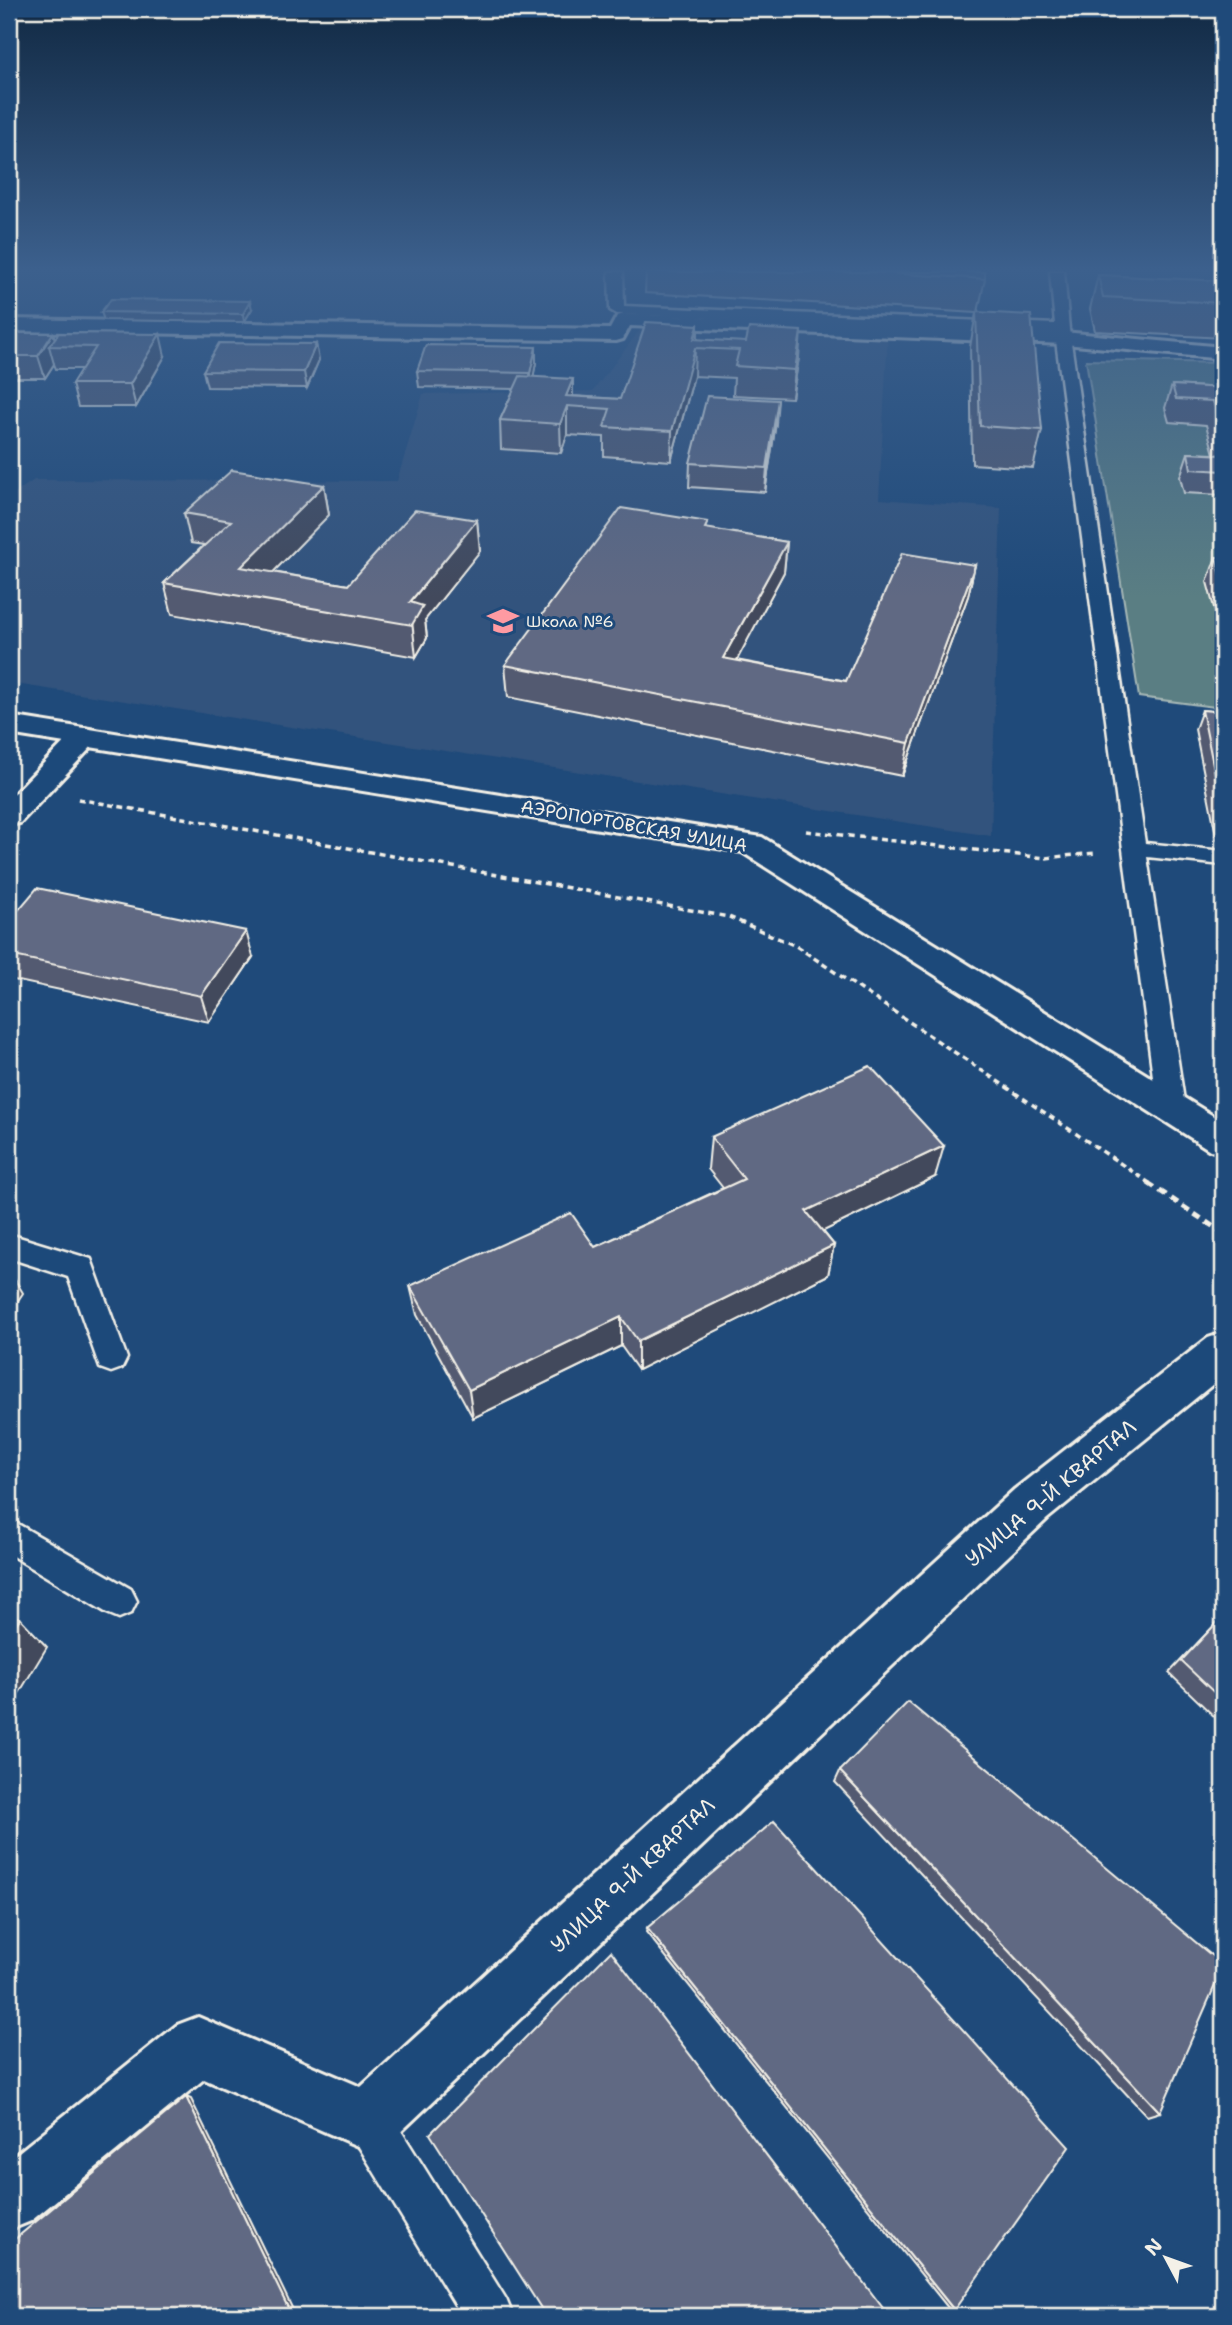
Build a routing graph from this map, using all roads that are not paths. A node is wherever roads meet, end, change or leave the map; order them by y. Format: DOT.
graph roads {
  1 [pos="1070,380"];
  2 [pos="9,725"];
  3 [pos="85,737"];
  4 [pos="9,816"];
  5 [pos="1135,849"];
  6 [pos="1223,858"];
  7 [pos="1171,1107"];
  8 [pos="1223,1140"];
  9 [pos="9,1247"];
  10 [pos="1223,1351"];
  11 [pos="111,1359"];
  12 [pos="9,1535"];
  13 [pos="119,1601"];
  14 [pos="369,2121"];
  15 [pos="9,2199"];
  16 [pos="489,2316"];
  1 -- 5 [label="lane"];
  2 -- 3 [label="street, АЭРОПОРТОВСКАЯ УЛИЦА"];
  3 -- 4 [label="street"];
  3 -- 7 [label="street, АЭРОПОРТОВСКАЯ УЛИЦА"];
  5 -- 6 [label="lane"];
  5 -- 7 [label="lane"];
  7 -- 8 [label="street, АЭРОПОРТОВСКАЯ УЛИЦА"];
  9 -- 11 [label="lane"];
  10 -- 14 [label="street, УЛИЦА 9-Й КВАРТАЛ"];
  12 -- 13 [label="lane"];
  14 -- 15 [label="street"];
  14 -- 16 [label="lane"];
}
